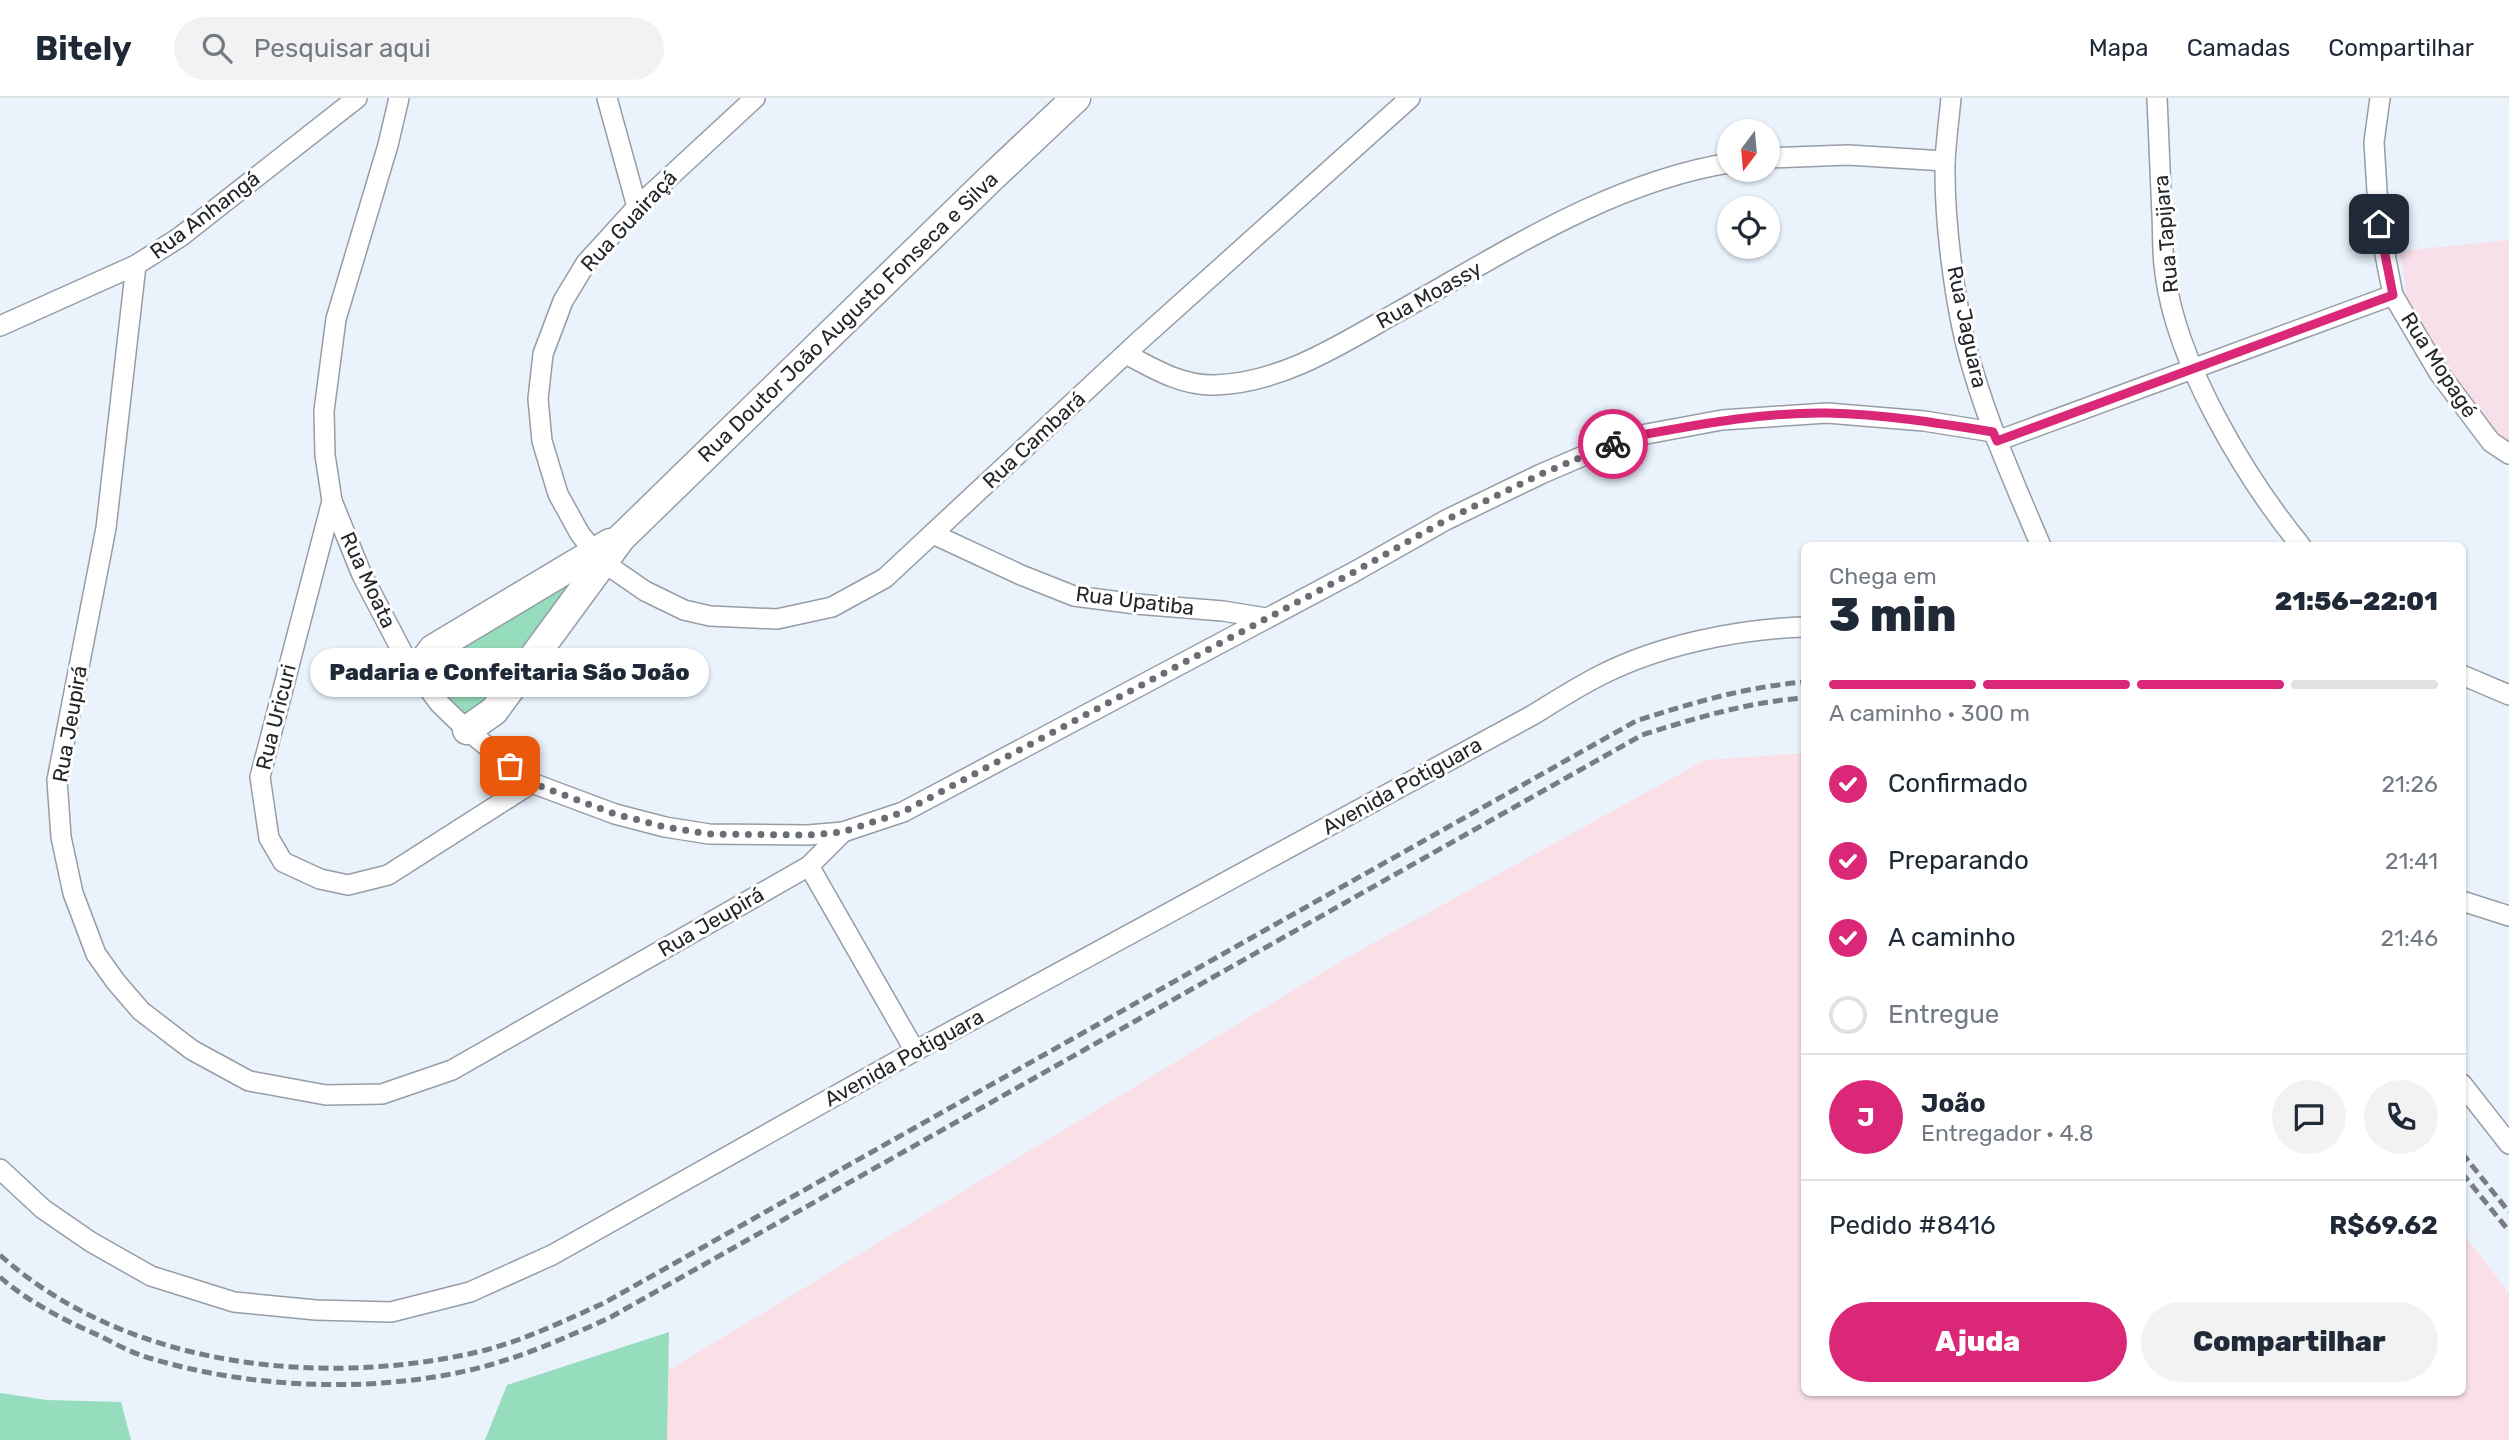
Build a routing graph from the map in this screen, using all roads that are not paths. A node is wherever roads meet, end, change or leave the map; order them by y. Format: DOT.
graph roads {
  1 [pos="358,98"];
  2 [pos="399,98"];
  3 [pos="607,98"];
  4 [pos="755,98"];
  5 [pos="1076,98"];
  6 [pos="1410,98"];
  7 [pos="1951,98"];
  8 [pos="2157,98"];
  9 [pos="2380,98"];
  10 [pos="1780,158"];
  11 [pos="1945,161"];
  12 [pos="1717,166"];
  13 [pos="637,206"];
  14 [pos="136,265"];
  15 [pos="2393,295"];
  16 [pos="0,326"];
  17 [pos="1126,354"];
  18 [pos="2192,368"];
  19 [pos="1995,436"];
  20 [pos="2509,454"];
  21 [pos="332,501"];
  22 [pos="933,534"];
  23 [pos="2038,542"];
  24 [pos="2298,542"];
  25 [pos="599,557"];
  26 [pos="1266,618"];
  27 [pos="1801,626"];
  28 [pos="2466,677"];
  29 [pos="419,678"];
  30 [pos="2509,695"];
  31 [pos="467,730"];
  32 [pos="532,783"];
  33 [pos="843,832"];
  34 [pos="809,866"];
  35 [pos="2466,902"];
  36 [pos="2509,916"];
  37 [pos="915,1051"];
  38 [pos="2466,1089"];
  39 [pos="2509,1144"];
  40 [pos="0,1169"];
  1 -- 14 [label="street, Rua Anhangá"];
  2 -- 21 [label="street, Rua Moata"];
  3 -- 13 [label="street"];
  4 -- 13 [label="street, Rua Guairaçá"];
  5 -- 25 [label="street, Rua Doutor João Augusto Fonseca e Silva"];
  6 -- 17 [label="street, Rua Cambará"];
  7 -- 11 [label="street, Rua Jaguara"];
  8 -- 18 [label="street, Rua Tapijara"];
  9 -- 15 [label="street, Rua Mopagé"];
  10 -- 11 [label="street"];
  11 -- 19 [label="street, Rua Jaguara"];
  12 -- 17 [label="street, Rua Moassy"];
  13 -- 25 [label="street, Rua Guairaçá"];
  14 -- 16 [label="street, Rua Anhangá"];
  14 -- 34 [label="street, Rua Jeupirá"];
  15 -- 18 [label="street, Rua Jeupirá"];
  15 -- 20 [label="street, Rua Mopagé"];
  17 -- 22 [label="street, Rua Cambará"];
  18 -- 19 [label="street, Rua Jeupirá"];
  18 -- 24 [label="street, Rua Tapijara"];
  19 -- 23 [label="street, Rua Jaguara"];
  19 -- 26 [label="street, Rua Jeupirá"];
  21 -- 29 [label="street, Rua Moata"];
  21 -- 32 [label="street, Rua Uricuri"];
  22 -- 25 [label="street, Rua Cambará"];
  22 -- 26 [label="street, Rua Upatiba"];
  25 -- 29 [label="street, Rua Doutor João Augusto Fonseca e Silva"];
  25 -- 31 [label="street, Rua Doutor João Augusto Fonseca e Silva"];
  26 -- 33 [label="street, Rua Jeupirá"];
  27 -- 37 [label="street, Avenida Potiguara"];
  28 -- 30 [label="street"];
  29 -- 31 [label="street, Rua Moata"];
  31 -- 32 [label="street, Rua Moata"];
  32 -- 33 [label="street, Rua Moata"];
  33 -- 34 [label="street, Rua Jeupirá"];
  34 -- 37 [label="street"];
  35 -- 36 [label="street"];
  37 -- 40 [label="street, Avenida Potiguara"];
  38 -- 39 [label="street"];
}
